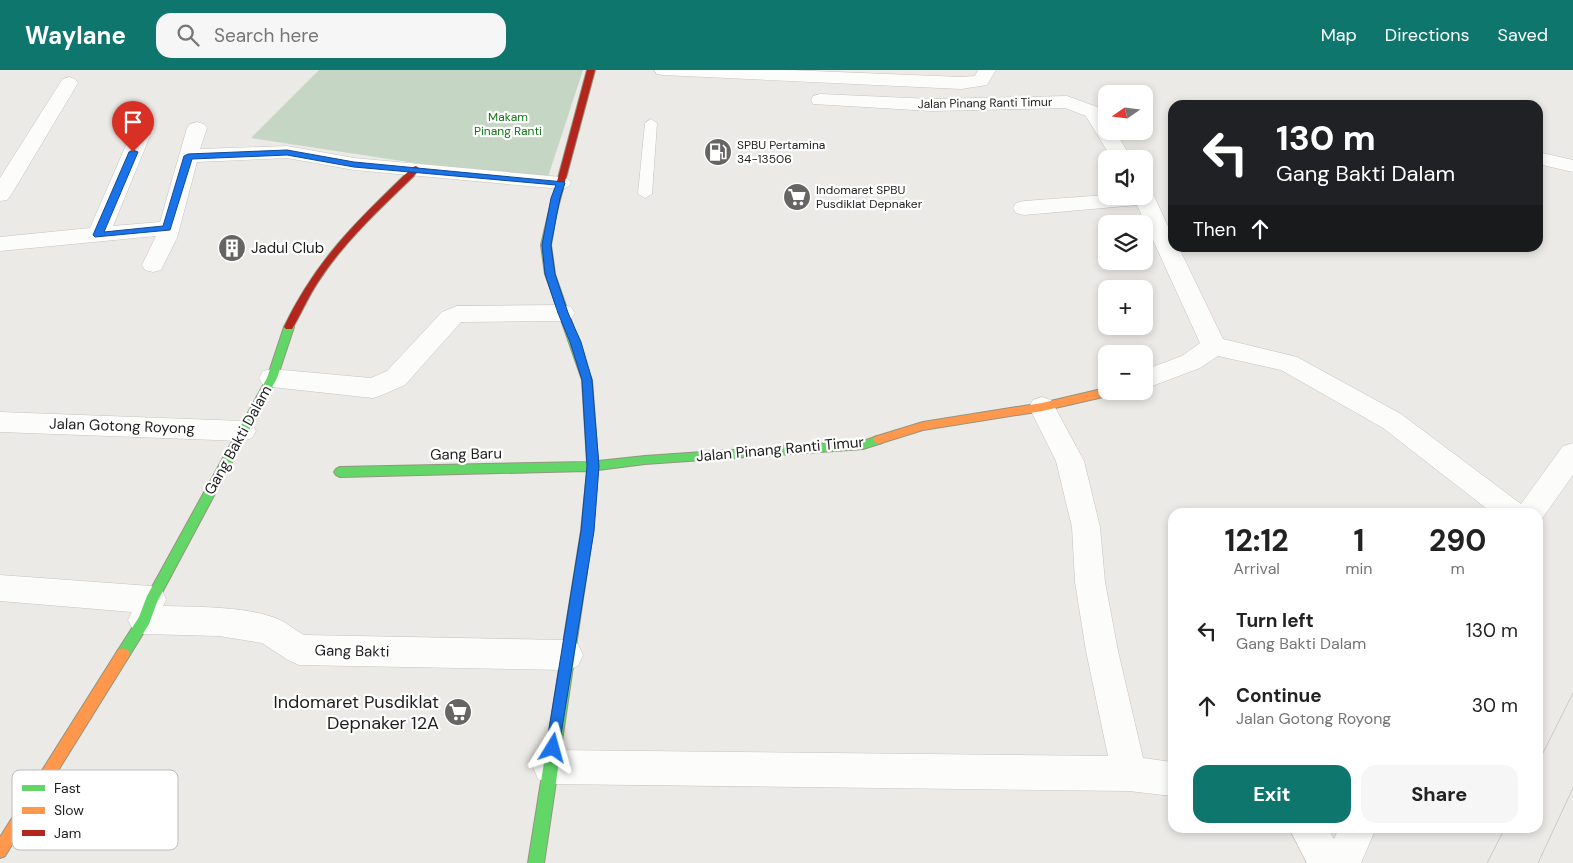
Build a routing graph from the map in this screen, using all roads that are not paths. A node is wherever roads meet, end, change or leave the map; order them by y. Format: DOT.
graph roads {
  1 [pos="591,70"];
  2 [pos="663,70"];
  3 [pos="987,70"];
  4 [pos="853,74"];
  5 [pos="69,83"];
  6 [pos="820,100"];
  7 [pos="651,124"];
  8 [pos="197,128"];
  9 [pos="140,136"];
  10 [pos="1117,150"];
  11 [pos="188,156"];
  12 [pos="1543,159"];
  13 [pos="1573,166"];
  14 [pos="416,169"];
  15 [pos="561,183"];
  16 [pos="645,194"];
  17 [pos="0,195"];
  18 [pos="1098,201"];
  19 [pos="1147,205"];
  20 [pos="1024,208"];
  21 [pos="167,228"];
  22 [pos="98,235"];
  23 [pos="0,244"];
  24 [pos="1168,249"];
  25 [pos="1169,252"];
  26 [pos="153,265"];
  27 [pos="563,313"];
  28 [pos="1214,346"];
  29 [pos="1153,377"];
  30 [pos="272,378"];
  31 [pos="1098,394"];
  32 [pos="1042,407"];
  33 [pos="0,422"];
  34 [pos="243,431"];
  35 [pos="1573,454"];
  36 [pos="593,466"];
  37 [pos="340,472"];
  38 [pos="1506,508"];
  39 [pos="1535,508"];
  40 [pos="0,588"];
  41 [pos="147,610"];
  42 [pos="567,655"];
  43 [pos="550,767"];
  44 [pos="49,770"];
  45 [pos="1129,774"];
  46 [pos="1168,779"];
  47 [pos="12,831"];
  48 [pos="1310,833"];
  49 [pos="1356,833"];
  50 [pos="0,851"];
  51 [pos="536,863"];
  52 [pos="1328,863"];
  53 [pos="1342,863"];
  1 -- 15 [label="street"];
  2 -- 4 [label="street"];
  3 -- 4 [label="street"];
  5 -- 17 [label="street"];
  6 -- 10 [label="street, Jalan Pinang Ranti Timur"];
  7 -- 16 [label="lane"];
  8 -- 11 [label="street"];
  9 -- 22 [label="street"];
  11 -- 14 [label="street"];
  11 -- 21 [label="street"];
  12 -- 13 [label="street"];
  14 -- 15 [label="street"];
  14 -- 30 [label="street, Gang Bakti Dalam"];
  15 -- 27 [label="street"];
  18 -- 20 [label="street"];
  19 -- 24 [label="street"];
  21 -- 22 [label="street"];
  21 -- 26 [label="street"];
  22 -- 23 [label="street"];
  25 -- 28 [label="street"];
  27 -- 30 [label="street"];
  27 -- 36 [label="street"];
  28 -- 29 [label="street"];
  28 -- 38 [label="street"];
  30 -- 34 [label="street, Gang Bakti Dalam"];
  31 -- 32 [label="street, Jalan Pinang Ranti Timur"];
  32 -- 36 [label="street, Jalan Pinang Ranti Timur"];
  32 -- 45 [label="street"];
  33 -- 34 [label="street, Jalan Gotong Royong"];
  34 -- 41 [label="street, Gang Bakti Dalam"];
  35 -- 39 [label="street"];
  36 -- 37 [label="street, Gang Baru"];
  36 -- 42 [label="street"];
  40 -- 41 [label="street"];
  41 -- 42 [label="street, Gang Bakti"];
  41 -- 44 [label="street, Gang Bakti Dalam"];
  42 -- 43 [label="street"];
  43 -- 45 [label="street"];
  43 -- 51 [label="street"];
  45 -- 46 [label="street"];
  47 -- 50 [label="street, Gang Bakti Dalam"];
  48 -- 52 [label="street"];
  49 -- 53 [label="street"];
}
